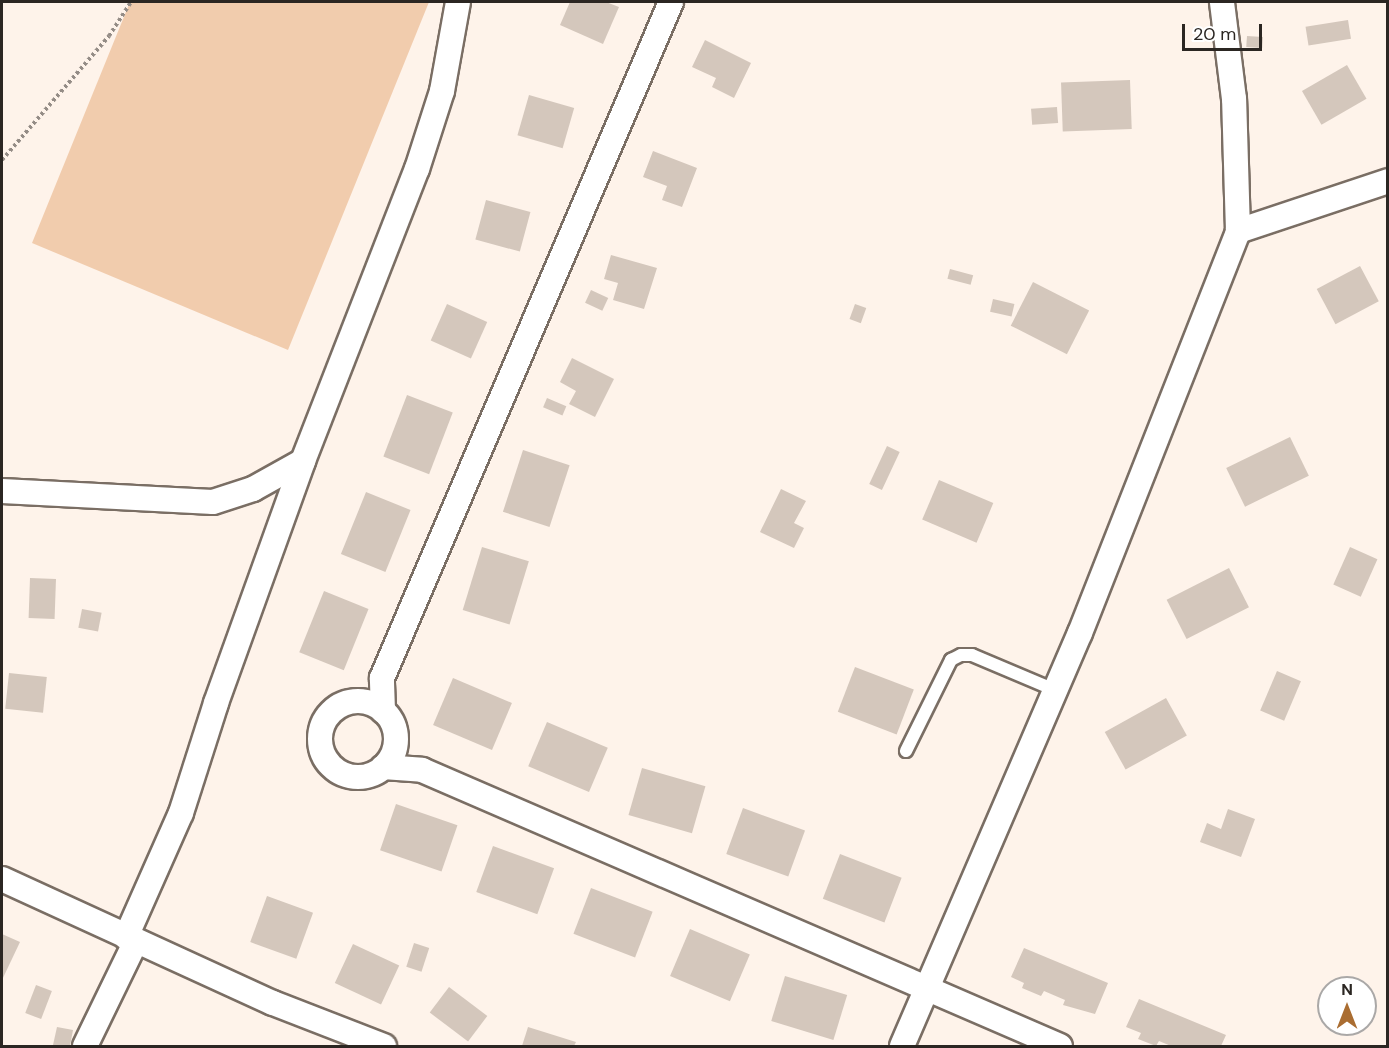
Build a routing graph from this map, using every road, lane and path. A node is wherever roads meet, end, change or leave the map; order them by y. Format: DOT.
graph roads {
  1 [pos="131,2"];
  2 [pos="458,2"];
  3 [pos="671,2"];
  4 [pos="1222,2"];
  5 [pos="2,160"];
  6 [pos="1388,181"];
  7 [pos="1239,231"];
  8 [pos="303,461"];
  9 [pos="2,491"];
  10 [pos="382,678"];
  11 [pos="1055,690"];
  12 [pos="348,703"];
  13 [pos="383,711"];
  14 [pos="395,734"];
  15 [pos="906,751"];
  16 [pos="383,767"];
  17 [pos="422,770"];
  18 [pos="2,879"];
  19 [pos="131,939"];
  20 [pos="927,989"];
  21 [pos="86,1047"];
  22 [pos="384,1047"];
  23 [pos="902,1047"];
  24 [pos="1060,1047"];
  1 -- 5 [label="path"];
  2 -- 8 [label="street"];
  3 -- 10 [label="street"];
  4 -- 7 [label="street"];
  6 -- 7 [label="street"];
  7 -- 11 [label="street"];
  8 -- 9 [label="street"];
  8 -- 19 [label="street"];
  10 -- 12 [label="street"];
  10 -- 13 [label="street"];
  11 -- 15 [label="lane"];
  11 -- 20 [label="street"];
  12 -- 13 [label="street"];
  12 -- 16 [label="street"];
  13 -- 14 [label="street"];
  14 -- 16 [label="street"];
  14 -- 17 [label="street"];
  16 -- 17 [label="street"];
  17 -- 20 [label="street"];
  18 -- 19 [label="street"];
  19 -- 21 [label="street"];
  19 -- 22 [label="street"];
  20 -- 23 [label="street"];
  20 -- 24 [label="street"];
}
